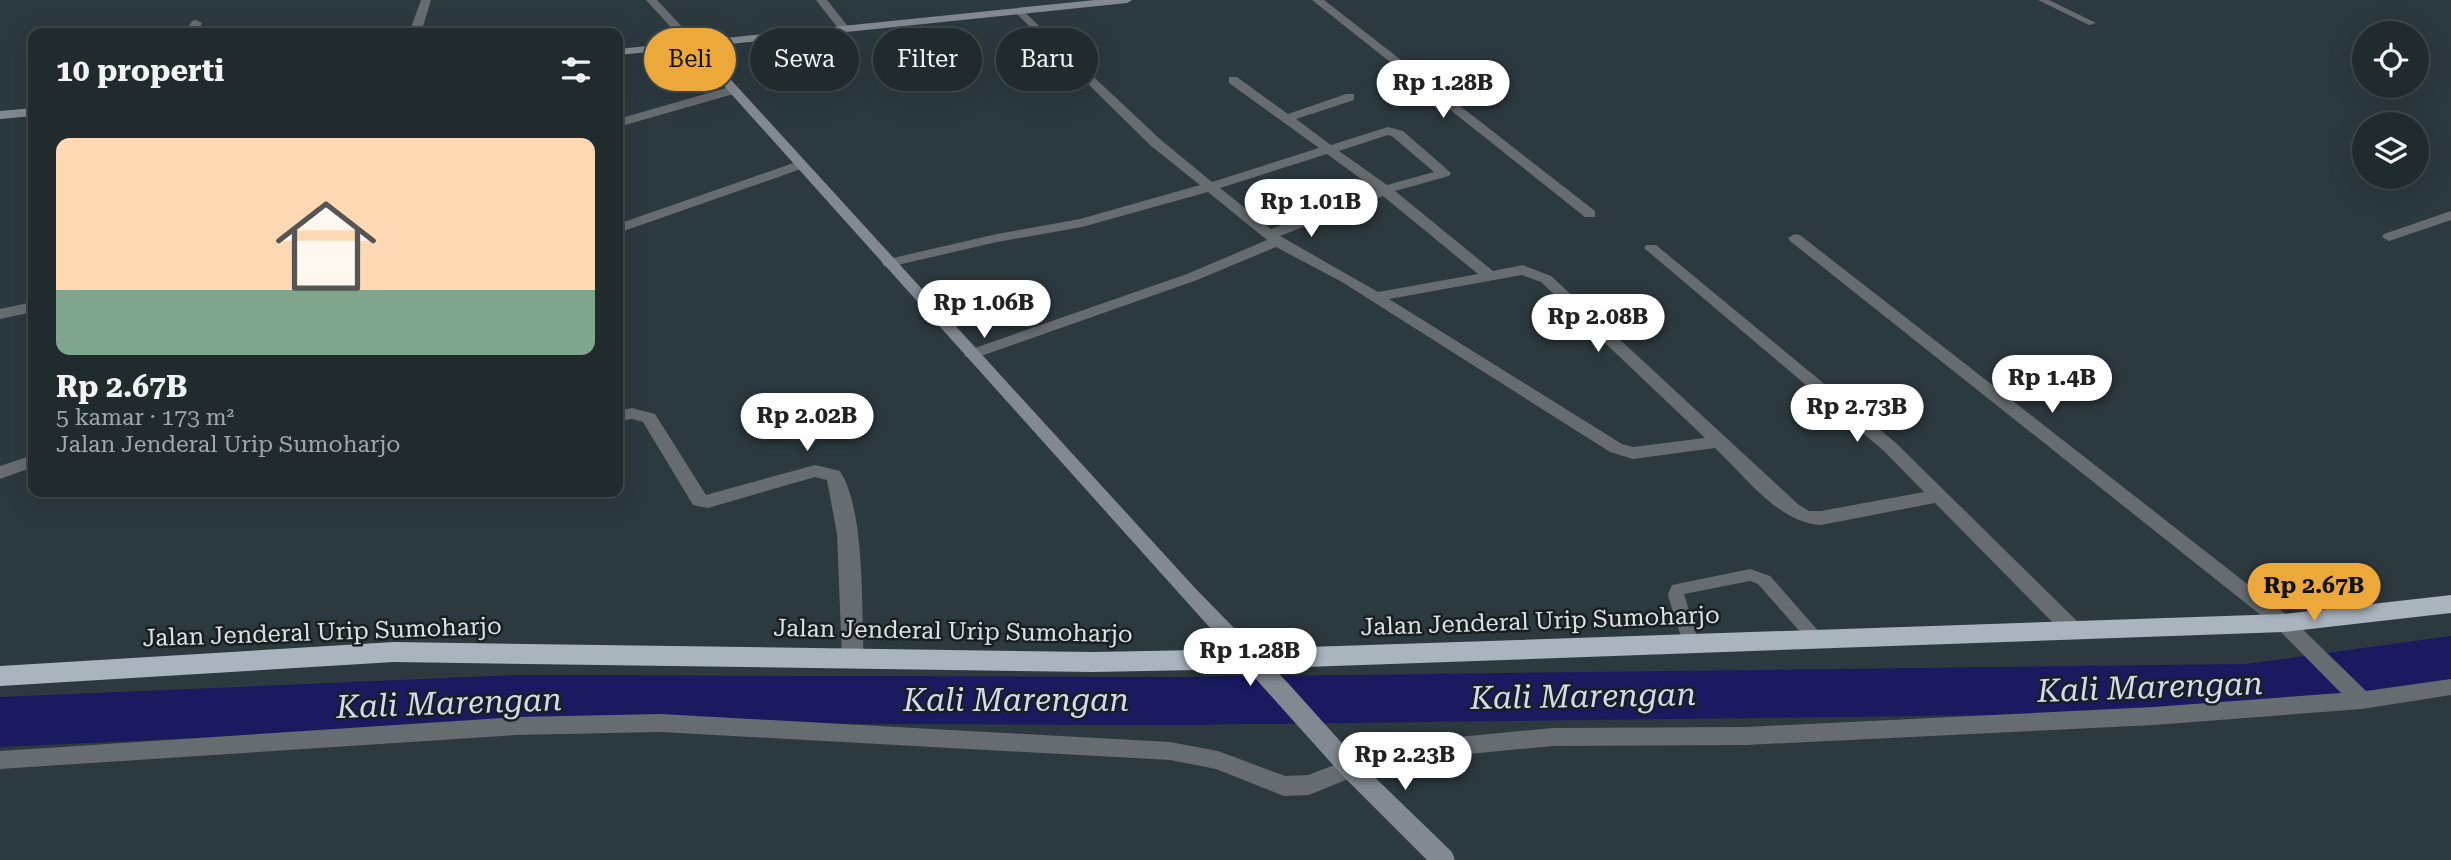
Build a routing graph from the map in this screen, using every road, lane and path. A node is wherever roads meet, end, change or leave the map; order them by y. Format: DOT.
graph roads {
  1 [pos="426,0"];
  2 [pos="650,0"];
  3 [pos="821,0"];
  4 [pos="1127,0"];
  5 [pos="1317,0"];
  6 [pos="2042,0"];
  7 [pos="1108,1"];
  8 [pos="1020,11"];
  9 [pos="2092,23"];
  10 [pos="417,28"];
  11 [pos="676,28"];
  12 [pos="843,28"];
  13 [pos="854,28"];
  14 [pos="644,50"];
  15 [pos="623,52"];
  16 [pos="1233,80"];
  17 [pos="729,91"];
  18 [pos="734,91"];
  19 [pos="1350,97"];
  20 [pos="28,112"];
  21 [pos="0,115"];
  22 [pos="1284,119"];
  23 [pos="623,121"];
  24 [pos="1330,149"];
  25 [pos="799,165"];
  26 [pos="1209,187"];
  27 [pos="1385,190"];
  28 [pos="1590,214"];
  29 [pos="2451,215"];
  30 [pos="623,227"];
  31 [pos="2389,237"];
  32 [pos="1273,238"];
  33 [pos="1795,238"];
  34 [pos="1651,248"];
  35 [pos="889,263"];
  36 [pos="1490,276"];
  37 [pos="1373,297"];
  38 [pos="28,308"];
  39 [pos="0,314"];
  40 [pos="972,354"];
  41 [pos="623,415"];
  42 [pos="1719,442"];
  43 [pos="28,463"];
  44 [pos="0,473"];
  45 [pos="1939,496"];
  46 [pos="2451,604"];
  47 [pos="2284,623"];
  48 [pos="2073,630"];
  49 [pos="1816,639"];
  50 [pos="1691,643"];
  51 [pos="853,659"];
  52 [pos="1251,659"];
  53 [pos="0,676"];
  54 [pos="2451,687"];
  55 [pos="2362,700"];
  56 [pos="0,760"];
  57 [pos="1343,760"];
  58 [pos="1443,860"];
  1 -- 10 [label="street"];
  2 -- 11 [label="street"];
  3 -- 12 [label="street"];
  4 -- 7 [label="street"];
  5 -- 28 [label="street"];
  6 -- 9 [label="lane"];
  7 -- 8 [label="street"];
  8 -- 13 [label="street"];
  8 -- 26 [label="street"];
  14 -- 15 [label="street"];
  16 -- 22 [label="street"];
  17 -- 23 [label="street"];
  18 -- 25 [label="street"];
  19 -- 22 [label="street"];
  20 -- 21 [label="street"];
  22 -- 24 [label="street"];
  24 -- 26 [label="street"];
  24 -- 27 [label="street"];
  24 -- 27 [label="street"];
  25 -- 30 [label="street"];
  25 -- 35 [label="street"];
  26 -- 32 [label="street"];
  26 -- 35 [label="street"];
  27 -- 32 [label="street"];
  27 -- 36 [label="street"];
  29 -- 31 [label="street"];
  32 -- 37 [label="street"];
  32 -- 40 [label="street"];
  33 -- 47 [label="street"];
  34 -- 45 [label="street"];
  35 -- 40 [label="street"];
  36 -- 37 [label="street"];
  36 -- 42 [label="street"];
  37 -- 42 [label="street"];
  38 -- 39 [label="street"];
  40 -- 52 [label="street"];
  41 -- 51 [label="street"];
  42 -- 45 [label="street"];
  43 -- 44 [label="street"];
  45 -- 48 [label="street"];
  46 -- 47 [label="highway, Jalan Jenderal Urip Sumoharjo"];
  47 -- 48 [label="highway, Jalan Jenderal Urip Sumoharjo"];
  47 -- 55 [label="street"];
  48 -- 49 [label="highway, Jalan Jenderal Urip Sumoharjo"];
  49 -- 50 [label="highway, Jalan Jenderal Urip Sumoharjo"];
  49 -- 50 [label="lane"];
  50 -- 52 [label="highway, Jalan Jenderal Urip Sumoharjo"];
  51 -- 52 [label="highway, Jalan Jenderal Urip Sumoharjo"];
  51 -- 53 [label="highway, Jalan Jenderal Urip Sumoharjo"];
  52 -- 57 [label="street"];
  54 -- 55 [label="street"];
  55 -- 57 [label="street"];
  56 -- 57 [label="street"];
  57 -- 58 [label="street"];
}
